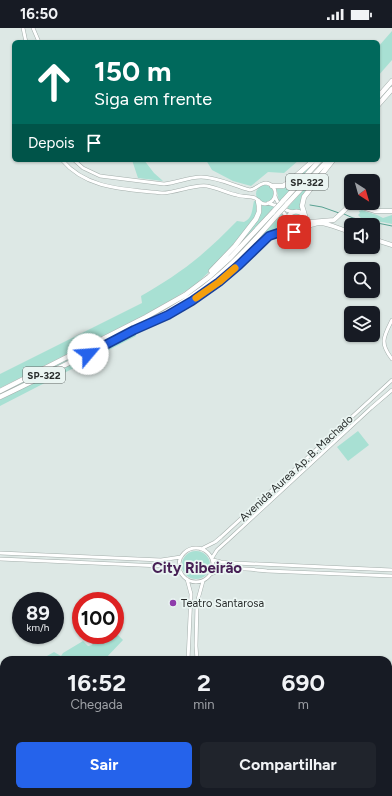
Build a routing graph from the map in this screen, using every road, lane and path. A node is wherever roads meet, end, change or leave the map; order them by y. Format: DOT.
graph roads {
  1 [pos="23,28"];
  2 [pos="33,28"];
  3 [pos="26,40"];
  4 [pos="38,40"];
  5 [pos="392,81"];
  6 [pos="392,89"];
  7 [pos="380,94"];
  8 [pos="380,103"];
  9 [pos="64,162"];
  10 [pos="76,162"];
  11 [pos="312,162"];
  12 [pos="318,162"];
  13 [pos="326,162"];
  14 [pos="331,162"];
  15 [pos="100,176"];
  16 [pos="98,184"];
  17 [pos="272,186"];
  18 [pos="275,196"];
  19 [pos="257,200"];
  20 [pos="268,203"];
  21 [pos="285,203"];
  22 [pos="392,211"];
  23 [pos="295,212"];
  24 [pos="306,217"];
  25 [pos="287,218"];
  26 [pos="304,229"];
  27 [pos="344,230"];
  28 [pos="294,232"];
  29 [pos="380,241"];
  30 [pos="392,245"];
  31 [pos="185,295"];
  32 [pos="392,320"];
  33 [pos="134,330"];
  34 [pos="392,359"];
  35 [pos="392,380"];
  36 [pos="392,390"];
  37 [pos="0,391"];
  38 [pos="0,398"];
  39 [pos="366,403"];
  40 [pos="371,408"];
  41 [pos="344,423"];
  42 [pos="350,428"];
  43 [pos="287,476"];
  44 [pos="291,481"];
  45 [pos="235,524"];
  46 [pos="240,529"];
  47 [pos="201,548"];
  48 [pos="0,553"];
  49 [pos="8,554"];
  50 [pos="87,557"];
  51 [pos="181,557"];
  52 [pos="0,558"];
  53 [pos="8,559"];
  54 [pos="212,559"];
  55 [pos="142,560"];
  56 [pos="87,562"];
  57 [pos="251,564"];
  58 [pos="141,565"];
  59 [pos="305,566"];
  60 [pos="251,569"];
  61 [pos="379,569"];
  62 [pos="392,570"];
  63 [pos="305,572"];
  64 [pos="181,573"];
  65 [pos="210,574"];
  66 [pos="378,575"];
  67 [pos="392,576"];
  68 [pos="187,579"];
  69 [pos="203,581"];
  70 [pos="190,620"];
  71 [pos="196,621"];
  72 [pos="188,656"];
  73 [pos="197,656"];
  1 -- 3 [label="street"];
  2 -- 4 [label="street"];
  5 -- 7 [label="highway"];
  6 -- 8 [label="highway"];
  9 -- 16 [label="street"];
  10 -- 15 [label="street"];
  11 -- 17 [label="highway"];
  12 -- 21 [label="highway, SP-322"];
  13 -- 21 [label="highway, SP-322"];
  14 -- 24 [label="highway"];
  15 -- 16 [label="street"];
  15 -- 17 [label="street"];
  16 -- 19 [label="street"];
  17 -- 18 [label="street"];
  18 -- 20 [label="street"];
  18 -- 23 [label="street"];
  19 -- 20 [label="street"];
  19 -- 31 [label="highway"];
  20 -- 25 [label="street"];
  21 -- 31 [label="highway, SP-322, bridge"];
  21 -- 33 [label="highway, SP-322, bridge"];
  22 -- 24 [label="main road"];
  23 -- 24 [label="main road"];
  23 -- 25 [label="main road"];
  24 -- 26 [label="main road"];
  25 -- 28 [label="main road"];
  26 -- 27 [label="main road"];
  26 -- 28 [label="main road"];
  28 -- 33 [label="highway"];
  29 -- 30 [label="main road"];
  31 -- 37 [label="highway, SP-322"];
  32 -- 34 [label="street"];
  33 -- 38 [label="highway, SP-322"];
  35 -- 39 [label="street, Avenida Aurea Ap. B. Machado"];
  36 -- 40 [label="street, Avenida Aurea Ap. B. Machado"];
  39 -- 40 [label="street"];
  39 -- 41 [label="street, Avenida Aurea Ap. B. Machado"];
  40 -- 42 [label="street, Avenida Aurea Ap. B. Machado"];
  41 -- 42 [label="street"];
  41 -- 43 [label="street, Avenida Aurea Ap. B. Machado"];
  42 -- 44 [label="street, Avenida Aurea Ap. B. Machado"];
  43 -- 44 [label="street"];
  43 -- 45 [label="street, Avenida Aurea Ap. B. Machado"];
  44 -- 46 [label="street, Avenida Aurea Ap. B. Machado"];
  45 -- 46 [label="street"];
  45 -- 47 [label="street, Avenida Aurea Ap. B. Machado"];
  46 -- 54 [label="street, Avenida Aurea Ap. B. Machado"];
  47 -- 51 [label="street"];
  47 -- 54 [label="street"];
  48 -- 49 [label="street"];
  49 -- 50 [label="street"];
  49 -- 53 [label="street"];
  50 -- 55 [label="street"];
  50 -- 56 [label="street"];
  51 -- 55 [label="street"];
  51 -- 64 [label="street"];
  52 -- 53 [label="street"];
  53 -- 56 [label="street"];
  54 -- 57 [label="street"];
  54 -- 65 [label="street"];
  55 -- 58 [label="street"];
  56 -- 58 [label="street"];
  57 -- 59 [label="street"];
  57 -- 60 [label="street"];
  58 -- 64 [label="street"];
  59 -- 61 [label="street"];
  59 -- 63 [label="street"];
  60 -- 63 [label="street"];
  60 -- 65 [label="street"];
  61 -- 62 [label="street"];
  61 -- 66 [label="street"];
  63 -- 66 [label="street"];
  64 -- 68 [label="street"];
  65 -- 69 [label="street"];
  66 -- 67 [label="street"];
  68 -- 69 [label="street"];
  68 -- 70 [label="street"];
  69 -- 71 [label="street"];
  70 -- 71 [label="street"];
  70 -- 72 [label="street"];
  71 -- 73 [label="street"];
}
